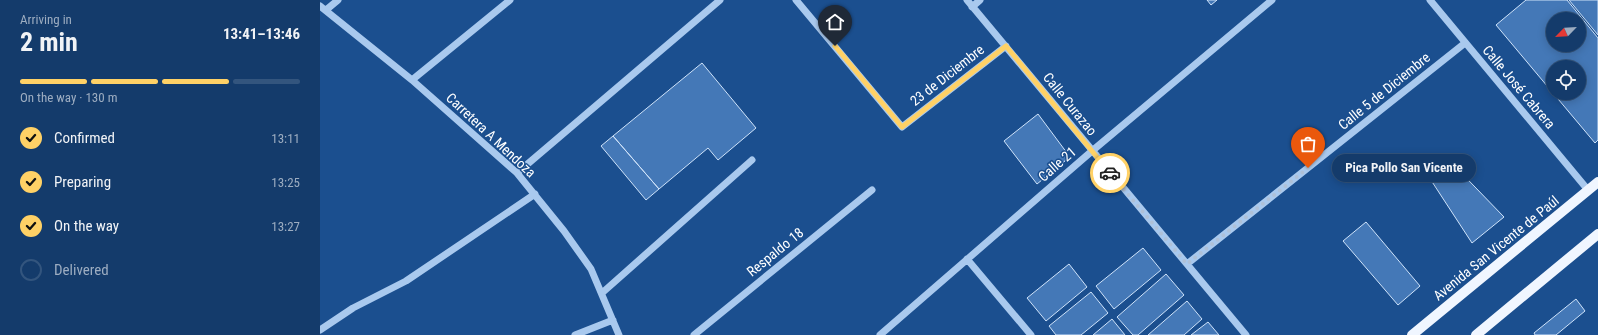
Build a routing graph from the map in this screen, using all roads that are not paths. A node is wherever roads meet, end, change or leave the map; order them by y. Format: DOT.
graph roads {
  1 [pos="338,0"];
  2 [pos="510,0"];
  3 [pos="720,0"];
  4 [pos="796,0"];
  5 [pos="966,0"];
  6 [pos="980,0"];
  7 [pos="1272,0"];
  8 [pos="1430,0"];
  9 [pos="972,7"];
  10 [pos="323,8"];
  11 [pos="1465,43"];
  12 [pos="1006,46"];
  13 [pos="412,80"];
  14 [pos="1092,151"];
  15 [pos="752,160"];
  16 [pos="517,173"];
  17 [pos="1598,182"];
  18 [pos="872,190"];
  19 [pos="1588,190"];
  20 [pos="534,194"];
  21 [pos="1598,234"];
  22 [pos="967,259"];
  23 [pos="1187,264"];
  24 [pos="602,293"];
  25 [pos="613,320"];
  26 [pos="320,330"];
  27 [pos="575,335"];
  28 [pos="619,335"];
  29 [pos="694,335"];
  30 [pos="880,335"];
  31 [pos="1030,335"];
  32 [pos="1246,335"];
  33 [pos="1412,335"];
  34 [pos="1476,335"];
  1 -- 10 [label="street"];
  2 -- 13 [label="street"];
  3 -- 16 [label="street"];
  4 -- 12 [label="street, 23 de Diciembre"];
  5 -- 9 [label="street, Calle Curazao"];
  6 -- 9 [label="street"];
  7 -- 14 [label="street, Calle 21"];
  8 -- 11 [label="street, Calle José Cabrera"];
  9 -- 12 [label="street, Calle Curazao"];
  10 -- 13 [label="street, Carretera A Mendoza"];
  11 -- 19 [label="street, Calle José Cabrera"];
  11 -- 23 [label="street, Calle 5 de Diciembre"];
  12 -- 14 [label="street, Calle Curazao"];
  13 -- 16 [label="street, Carretera A Mendoza"];
  14 -- 22 [label="street, Calle 21"];
  14 -- 23 [label="street, Calle Curazao"];
  15 -- 24 [label="street"];
  16 -- 20 [label="street, Carretera A Mendoza"];
  17 -- 19 [label="main road, Avenida San Vicente de Paúl"];
  18 -- 29 [label="street, Respaldo 18"];
  19 -- 33 [label="main road, Avenida San Vicente de Paúl"];
  20 -- 24 [label="street, Carretera A Mendoza"];
  20 -- 26 [label="street"];
  21 -- 34 [label="main road"];
  22 -- 30 [label="street, Calle 21"];
  22 -- 31 [label="street"];
  23 -- 32 [label="street, Calle Curazao"];
  24 -- 25 [label="street, Carretera A Mendoza"];
  25 -- 27 [label="street"];
  25 -- 28 [label="street, Carretera A Mendoza"];
}
